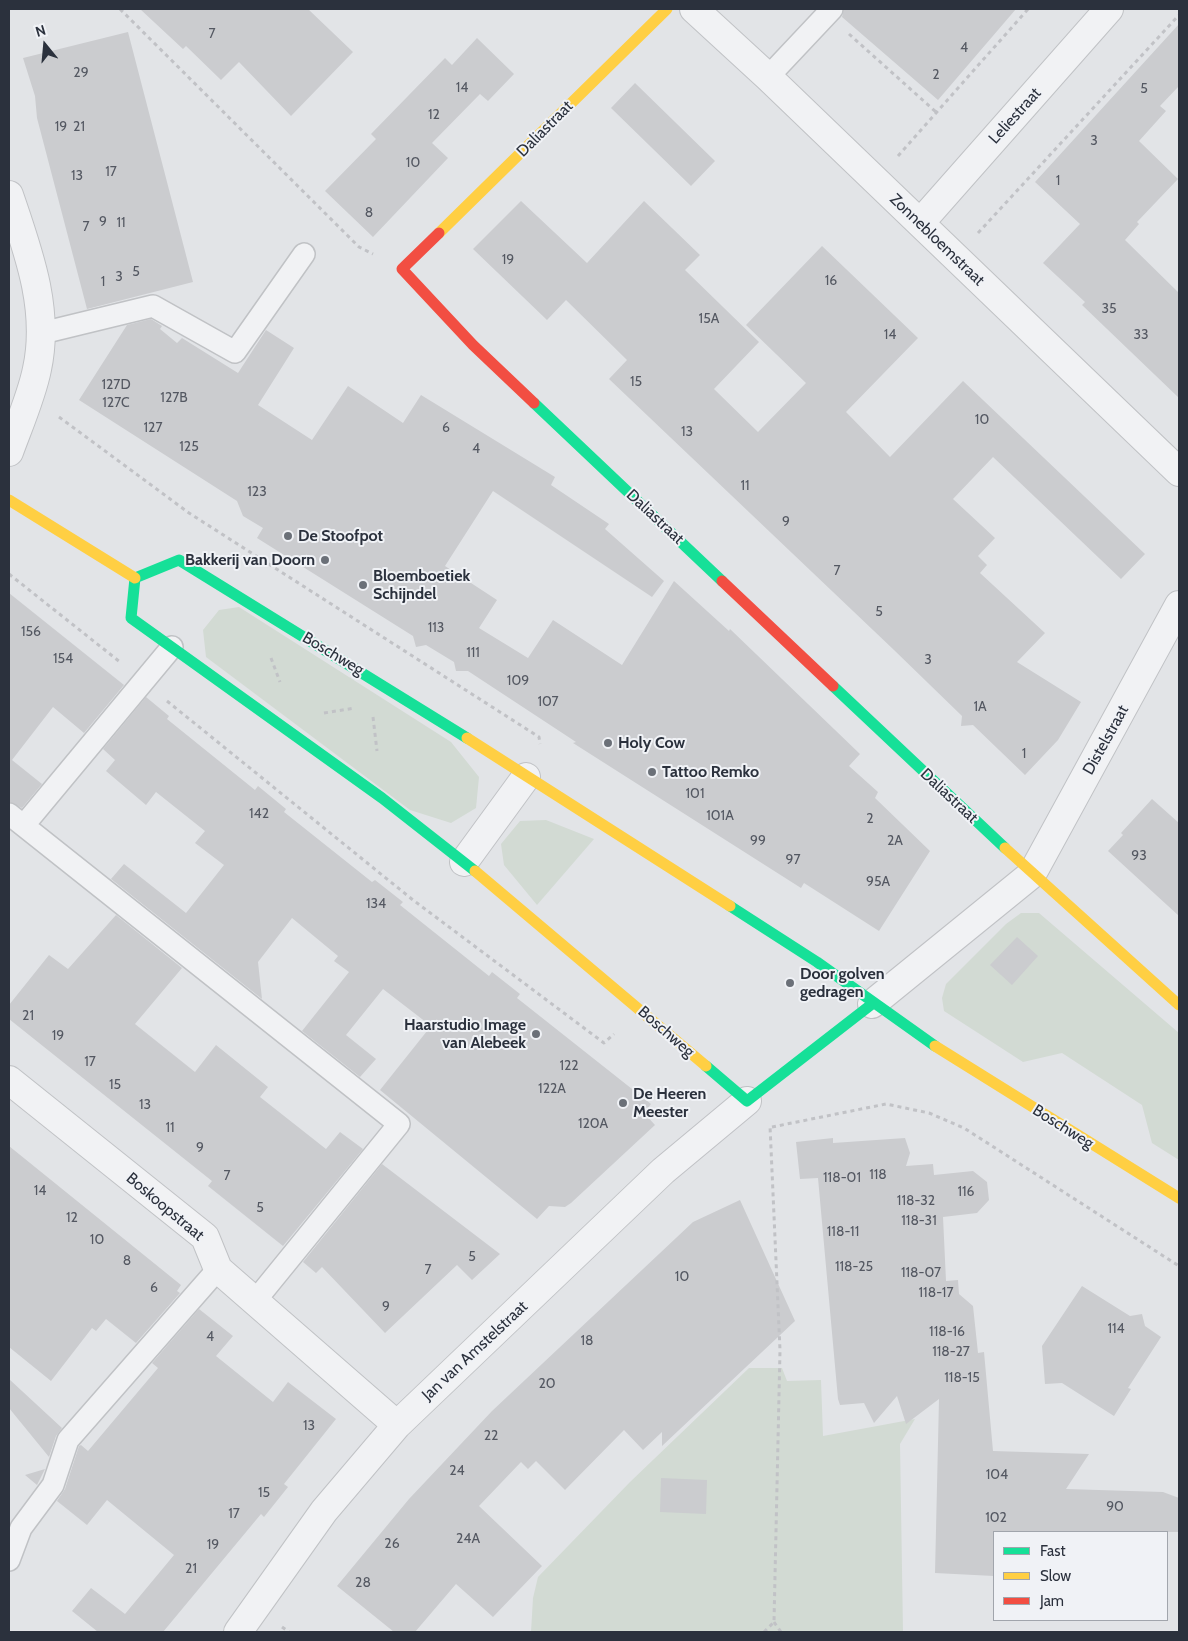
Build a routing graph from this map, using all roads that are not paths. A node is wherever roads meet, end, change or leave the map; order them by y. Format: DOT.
graph roads {
  1 [pos="667,9"];
  2 [pos="694,9"];
  3 [pos="1109,9"];
  4 [pos="829,12"];
  5 [pos="768,77"];
  6 [pos="9,195"];
  7 [pos="920,223"];
  8 [pos="304,254"];
  9 [pos="42,333"];
  10 [pos="9,452"];
  11 [pos="1179,472"];
  12 [pos="9,500"];
  13 [pos="135,578"];
  14 [pos="1179,605"];
  15 [pos="172,647"];
  16 [pos="526,777"];
  17 [pos="16,820"];
  18 [pos="464,862"];
  19 [pos="1032,874"];
  20 [pos="872,1004"];
  21 [pos="1179,1005"];
  22 [pos="9,1080"];
  23 [pos="747,1101"];
  24 [pos="1179,1198"];
  25 [pos="218,1269"];
  26 [pos="255,1301"];
  27 [pos="397,1425"];
  28 [pos="9,1560"];
  29 [pos="238,1632"];
  1 -- 19 [label="street, Daliastraat"];
  2 -- 5 [label="street, Zonnebloemstraat"];
  3 -- 7 [label="street, Leliestraat"];
  4 -- 5 [label="lane"];
  5 -- 7 [label="street, Zonnebloemstraat"];
  6 -- 9 [label="street"];
  7 -- 11 [label="street, Zonnebloemstraat"];
  8 -- 9 [label="lane"];
  9 -- 10 [label="street"];
  12 -- 13 [label="street"];
  13 -- 15 [label="street, Boschweg"];
  13 -- 16 [label="street, Boschweg"];
  14 -- 19 [label="street, Distelstraat"];
  15 -- 17 [label="lane"];
  15 -- 18 [label="street, Boschweg"];
  16 -- 18 [label="street"];
  16 -- 20 [label="street, Boschweg"];
  17 -- 26 [label="lane"];
  18 -- 23 [label="street, Boschweg"];
  19 -- 20 [label="street"];
  19 -- 21 [label="street"];
  20 -- 23 [label="street"];
  20 -- 24 [label="street, Boschweg"];
  22 -- 25 [label="street, Boskoopstraat"];
  23 -- 27 [label="street, Jan van Amstelstraat"];
  25 -- 26 [label="street, Boskoopstraat"];
  25 -- 28 [label="lane"];
  26 -- 27 [label="street, Boskoopstraat"];
  27 -- 29 [label="street, Jan van Amstelstraat"];
}
